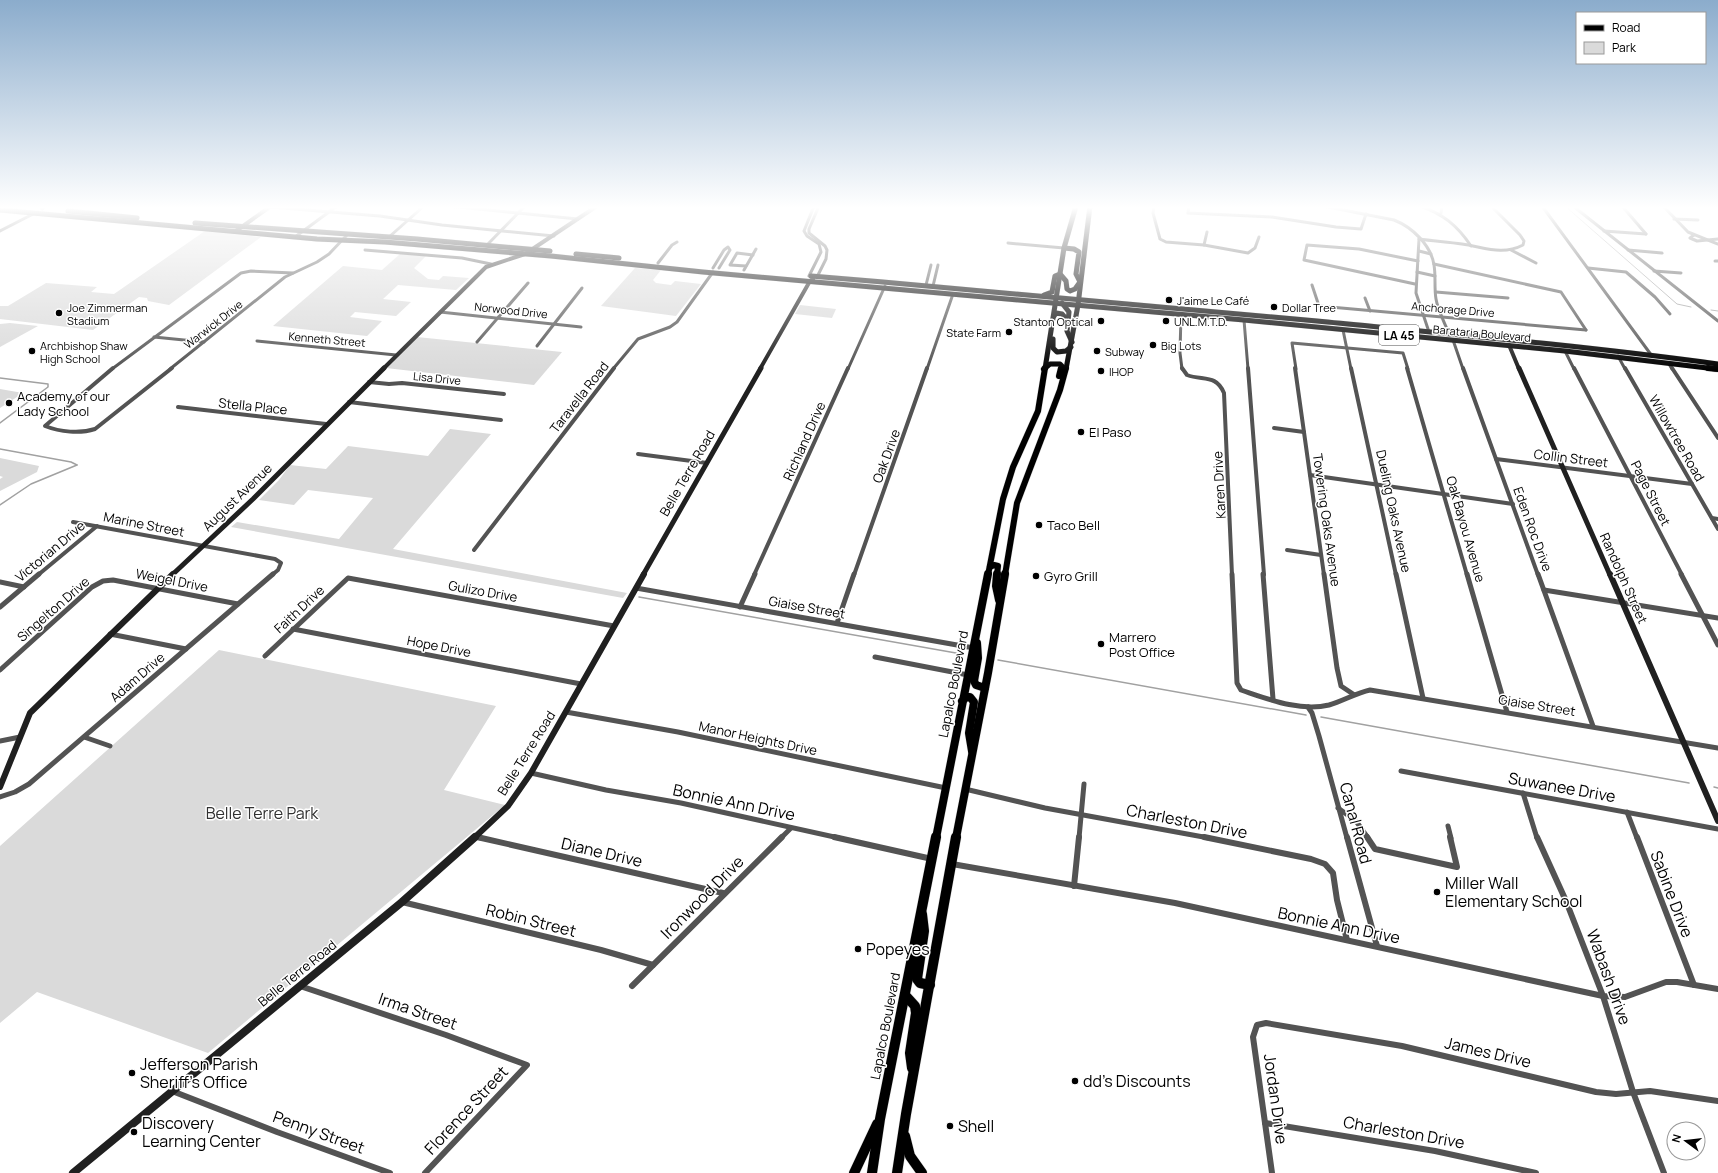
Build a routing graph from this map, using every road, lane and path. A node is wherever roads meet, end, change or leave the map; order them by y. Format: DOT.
graph roads {
  1 [pos="319,261"];
  2 [pos="475,261"];
  3 [pos="504,261"];
  4 [pos="592,261"];
  5 [pos="636,261"];
  6 [pos="718,261"];
  7 [pos="723,261"];
  8 [pos="732,261"];
  9 [pos="749,261"];
  10 [pos="818,261"];
  11 [pos="823,261"];
  12 [pos="1063,261"];
  13 [pos="1074,261"];
  14 [pos="1078,261"];
  15 [pos="1083,261"];
  16 [pos="1307,261"];
  17 [pos="1418,261"];
  18 [pos="1433,261"];
  19 [pos="1532,261"];
  20 [pos="1583,261"];
  21 [pos="1641,261"];
  22 [pos="658,263"];
  23 [pos="1536,263"];
  24 [pos="491,264"];
  25 [pos="1434,264"];
  26 [pos="931,265"];
  27 [pos="938,265"];
  28 [pos="1077,267"];
  29 [pos="719,268"];
  30 [pos="745,268"];
  31 [pos="1588,268"];
  32 [pos="728,269"];
  33 [pos="713,270"];
  34 [pos="1654,271"];
  35 [pos="703,272"];
  36 [pos="1417,272"];
  37 [pos="293,273"];
  38 [pos="1682,273"];
  39 [pos="1062,276"];
  40 [pos="1435,276"];
  41 [pos="812,278"];
  42 [pos="1080,282"];
  43 [pos="528,283"];
  44 [pos="1415,284"];
  45 [pos="886,285"];
  46 [pos="1312,285"];
  47 [pos="926,286"];
  48 [pos="933,286"];
  49 [pos="582,288"];
  50 [pos="975,290"];
  51 [pos="919,291"];
  52 [pos="930,292"];
  53 [pos="1436,292"];
  54 [pos="953,294"];
  55 [pos="1037,295"];
  56 [pos="991,297"];
  57 [pos="1066,298"];
  58 [pos="1365,298"];
  59 [pos="1508,298"];
  60 [pos="1058,301"];
  61 [pos="1079,304"];
  62 [pos="1134,304"];
  63 [pos="1100,307"];
  64 [pos="1370,311"];
  65 [pos="440,312"];
  66 [pos="1182,312"];
  67 [pos="1670,314"];
  68 [pos="1054,316"];
  69 [pos="1423,316"];
  70 [pos="1244,317"];
  71 [pos="497,318"];
  72 [pos="1442,318"];
  73 [pos="1069,322"];
  74 [pos="1718,322"];
  75 [pos="554,324"];
  76 [pos="1341,324"];
  77 [pos="1363,326"];
  78 [pos="581,327"];
  79 [pos="1321,328"];
  80 [pos="1052,329"];
  81 [pos="1343,330"];
  82 [pos="1449,334"];
  83 [pos="1429,335"];
  84 [pos="154,337"];
  85 [pos="1453,340"];
  86 [pos="257,341"];
  87 [pos="204,342"];
  88 [pos="477,342"];
  89 [pos="1539,342"];
  90 [pos="1071,344"];
  91 [pos="1509,345"];
  92 [pos="537,346"];
  93 [pos="1347,348"];
  94 [pos="1566,351"];
  95 [pos="396,355"];
  96 [pos="1652,356"];
  97 [pos="1621,357"];
  98 [pos="1693,361"];
  99 [pos="1669,364"];
  100 [pos="1718,364"];
  101 [pos="1044,369"];
  102 [pos="1718,369"];
  103 [pos="369,382"];
  104 [pos="1060,390"];
  105 [pos="504,394"];
  106 [pos="349,402"];
  107 [pos="178,407"];
  108 [pos="501,420"];
  109 [pos="326,424"];
  110 [pos="1274,428"];
  111 [pos="1304,432"];
  112 [pos="1718,438"];
  113 [pos="638,454"];
  114 [pos="1496,459"];
  115 [pos="706,463"];
  116 [pos="1564,467"];
  117 [pos="1310,475"];
  118 [pos="1631,476"];
  119 [pos="1692,484"];
  120 [pos="1377,485"];
  121 [pos="1445,494"];
  122 [pos="1513,504"];
  123 [pos="1712,518"];
  124 [pos="1718,519"];
  125 [pos="73,522"];
  126 [pos="97,526"];
  127 [pos="1718,529"];
  128 [pos="202,546"];
  129 [pos="474,550"];
  130 [pos="1287,550"];
  131 [pos="1321,555"];
  132 [pos="281,563"];
  133 [pos="990,567"];
  134 [pos="348,578"];
  135 [pos="103,581"];
  136 [pos="0,582"];
  137 [pos="24,587"];
  138 [pos="159,588"];
  139 [pos="636,588"];
  140 [pos="1544,590"];
  141 [pos="1622,602"];
  142 [pos="238,604"];
  143 [pos="1000,606"];
  144 [pos="0,607"];
  145 [pos="740,607"];
  146 [pos="1703,615"];
  147 [pos="1718,618"];
  148 [pos="837,623"];
  149 [pos="614,626"];
  150 [pos="293,629"];
  151 [pos="977,631"];
  152 [pos="110,634"];
  153 [pos="1718,645"];
  154 [pos="974,648"];
  155 [pos="186,649"];
  156 [pos="265,656"];
  157 [pos="875,657"];
  158 [pos="0,670"];
  159 [pos="968,675"];
  160 [pos="1237,683"];
  161 [pos="581,684"];
  162 [pos="985,688"];
  163 [pos="1353,694"];
  164 [pos="1423,698"];
  165 [pos="1273,699"];
  166 [pos="962,701"];
  167 [pos="1308,707"];
  168 [pos="566,712"];
  169 [pos="1507,712"];
  170 [pos="1593,726"];
  171 [pos="20,737"];
  172 [pos="84,737"];
  173 [pos="0,741"];
  174 [pos="1683,741"];
  175 [pos="110,746"];
  176 [pos="1718,748"];
  177 [pos="972,751"];
  178 [pos="1401,770"];
  179 [pos="531,773"];
  180 [pos="1084,784"];
  181 [pos="0,787"];
  182 [pos="946,788"];
  183 [pos="965,789"];
  184 [pos="1523,793"];
  185 [pos="0,797"];
  186 [pos="1338,808"];
  187 [pos="1627,812"];
  188 [pos="1081,815"];
  189 [pos="1718,821"];
  190 [pos="1448,826"];
  191 [pos="791,828"];
  192 [pos="1718,829"];
  193 [pos="476,837"];
  194 [pos="932,859"];
  195 [pos="952,864"];
  196 [pos="1074,886"];
  197 [pos="723,893"];
  198 [pos="402,902"];
  199 [pos="921,912"];
  200 [pos="1347,940"];
  201 [pos="1377,946"];
  202 [pos="653,965"];
  203 [pos="930,985"];
  204 [pos="1694,985"];
  205 [pos="300,986"];
  206 [pos="632,986"];
  207 [pos="1718,989"];
  208 [pos="905,995"];
  209 [pos="1603,996"];
  210 [pos="1254,1029"];
  211 [pos="526,1065"];
  212 [pos="913,1074"];
  213 [pos="172,1091"];
  214 [pos="1633,1092"];
  215 [pos="1718,1102"];
  216 [pos="906,1114"];
  217 [pos="880,1119"];
  218 [pos="1265,1123"];
  219 [pos="73,1173"];
  220 [pos="390,1173"];
  221 [pos="426,1173"];
  222 [pos="854,1173"];
  223 [pos="872,1173"];
  224 [pos="897,1173"];
  225 [pos="922,1173"];
  226 [pos="1272,1173"];
  227 [pos="1536,1173"];
  228 [pos="1664,1173"];
  1 -- 37 [label="street, Warwick Drive"];
  2 -- 24 [label="street"];
  3 -- 24 [label="street, August Avenue"];
  4 -- 35 [label="main road, Barataria Boulevard / LA 45"];
  5 -- 22 [label="main road, Barataria Boulevard / LA 45"];
  6 -- 33 [label="street, Taravella Road"];
  7 -- 29 [label="street, Taravella Road"];
  8 -- 30 [label="street"];
  9 -- 30 [label="street"];
  10 -- 41 [label="street"];
  11 -- 41 [label="street"];
  12 -- 39 [label="main road, Lapalco Boulevard"];
  13 -- 28 [label="main road"];
  14 -- 28 [label="main road"];
  15 -- 42 [label="main road"];
  16 -- 44 [label="street"];
  17 -- 36 [label="street"];
  18 -- 25 [label="street"];
  19 -- 23 [label="street"];
  20 -- 31 [label="street"];
  21 -- 34 [label="street"];
  22 -- 33 [label="main road, Barataria Boulevard / LA 45"];
  24 -- 65 [label="street, August Avenue"];
  25 -- 40 [label="street"];
  25 -- 72 [label="street, Anchorage Drive"];
  26 -- 47 [label="street"];
  27 -- 48 [label="street"];
  28 -- 42 [label="main road"];
  29 -- 32 [label="main road, Barataria Boulevard / LA 45"];
  29 -- 33 [label="main road, Barataria Boulevard / LA 45"];
  29 -- 35 [label="main road"];
  30 -- 32 [label="main road, Barataria Boulevard / LA 45"];
  30 -- 41 [label="main road, Barataria Boulevard / LA 45"];
  31 -- 67 [label="street"];
  31 -- 96 [label="street"];
  32 -- 33 [label="main road"];
  33 -- 35 [label="main road, Barataria Boulevard / LA 45"];
  33 -- 41 [label="main road, Barataria Boulevard / LA 45"];
  33 -- 129 [label="street, Taravella Road"];
  34 -- 38 [label="street"];
  34 -- 74 [label="street"];
  36 -- 40 [label="street"];
  36 -- 44 [label="street"];
  37 -- 84 [label="street"];
  37 -- 87 [label="street, Warwick Drive"];
  39 -- 42 [label="main road"];
  39 -- 55 [label="main road"];
  39 -- 57 [label="main road"];
  39 -- 60 [label="main road, Lapalco Boulevard"];
  40 -- 53 [label="street"];
  41 -- 45 [label="main road, Barataria Boulevard / LA 45"];
  41 -- 45 [label="main road, Barataria Boulevard / LA 45"];
  41 -- 115 [label="street, Belle Terre Road"];
  42 -- 61 [label="main road"];
  43 -- 71 [label="street"];
  44 -- 69 [label="street"];
  45 -- 47 [label="main road, Barataria Boulevard / LA 45"];
  45 -- 51 [label="main road, Barataria Boulevard / LA 45"];
  45 -- 145 [label="street, Richland Drive"];
  46 -- 64 [label="street, Anchorage Drive"];
  47 -- 48 [label="main road, Barataria Boulevard / LA 45"];
  48 -- 50 [label="main road, Barataria Boulevard / LA 45"];
  48 -- 51 [label="main road"];
  49 -- 75 [label="street"];
  50 -- 52 [label="main road"];
  50 -- 55 [label="main road, Barataria Boulevard / LA 45"];
  51 -- 52 [label="main road, Barataria Boulevard / LA 45"];
  52 -- 54 [label="main road, Barataria Boulevard / LA 45"];
  53 -- 59 [label="street"];
  53 -- 72 [label="street"];
  54 -- 56 [label="main road, Barataria Boulevard / LA 45"];
  54 -- 148 [label="street, Oak Drive"];
  55 -- 56 [label="main road"];
  55 -- 60 [label="main road, Barataria Boulevard / LA 45"];
  56 -- 60 [label="main road, Barataria Boulevard / LA 45"];
  57 -- 60 [label="main road, Barataria Boulevard / LA 45"];
  57 -- 61 [label="main road"];
  58 -- 64 [label="street"];
  60 -- 61 [label="main road, Barataria Boulevard / LA 45"];
  60 -- 68 [label="main road, Lapalco Boulevard"];
  60 -- 73 [label="main road"];
  61 -- 62 [label="main road, Barataria Boulevard / LA 45"];
  61 -- 63 [label="main road, Barataria Boulevard / LA 45"];
  61 -- 90 [label="main road"];
  62 -- 63 [label="main road"];
  62 -- 66 [label="main road, Barataria Boulevard / LA 45"];
  63 -- 66 [label="main road, Barataria Boulevard / LA 45"];
  64 -- 69 [label="street, Anchorage Drive"];
  65 -- 71 [label="street, Norwood Drive"];
  65 -- 95 [label="street, August Avenue"];
  66 -- 70 [label="main road, Barataria Boulevard / LA 45"];
  66 -- 70 [label="main road, Barataria Boulevard / LA 45"];
  66 -- 160 [label="street, Karen Drive"];
  68 -- 73 [label="main road"];
  68 -- 80 [label="main road, Lapalco Boulevard"];
  69 -- 72 [label="street, Anchorage Drive"];
  69 -- 83 [label="street"];
  70 -- 76 [label="main road, Barataria Boulevard / LA 45"];
  70 -- 79 [label="main road, Barataria Boulevard / LA 45"];
  70 -- 165 [label="street"];
  71 -- 75 [label="street, Norwood Drive"];
  71 -- 88 [label="street"];
  72 -- 82 [label="street"];
  73 -- 90 [label="main road"];
  75 -- 78 [label="street, Norwood Drive"];
  75 -- 92 [label="street"];
  76 -- 77 [label="main road, Barataria Boulevard / LA 45"];
  76 -- 79 [label="main road"];
  77 -- 81 [label="main road"];
  77 -- 83 [label="main road, Barataria Boulevard / LA 45"];
  79 -- 81 [label="main road, Barataria Boulevard / LA 45"];
  80 -- 90 [label="main road"];
  80 -- 101 [label="main road, Lapalco Boulevard"];
  81 -- 83 [label="main road, Barataria Boulevard / LA 45"];
  81 -- 93 [label="street, Dueling Oaks Avenue"];
  82 -- 83 [label="main road, Barataria Boulevard"];
  82 -- 89 [label="main road, Barataria Boulevard"];
  83 -- 85 [label="main road, Barataria Boulevard / LA 45"];
  84 -- 87 [label="street"];
  84 -- 87 [label="street, Warwick Drive"];
  85 -- 91 [label="main road, Barataria Boulevard / LA 45"];
  85 -- 114 [label="street, Eden Roc Drive"];
  86 -- 95 [label="street, Kenneth Street"];
  89 -- 91 [label="main road"];
  89 -- 96 [label="main road, Barataria Boulevard"];
  90 -- 104 [label="main road"];
  91 -- 94 [label="main road, Barataria Boulevard / LA 45"];
  91 -- 116 [label="street, Randolph Street"];
  93 -- 111 [label="street, Towering Oaks Avenue"];
  93 -- 120 [label="street, Dueling Oaks Avenue"];
  93 -- 121 [label="street, Oak Bayou Avenue"];
  94 -- 97 [label="main road, Barataria Boulevard / LA 45"];
  94 -- 118 [label="street, Page Street"];
  95 -- 103 [label="street, August Avenue"];
  96 -- 97 [label="main road"];
  96 -- 98 [label="main road, Barataria Boulevard"];
  97 -- 99 [label="main road, Barataria Boulevard / LA 45"];
  97 -- 119 [label="street, Willowtree Road"];
  98 -- 99 [label="main road"];
  98 -- 100 [label="main road, Barataria Boulevard"];
  99 -- 102 [label="main road, Barataria Boulevard / LA 45"];
  99 -- 112 [label="street"];
  101 -- 104 [label="main road"];
  101 -- 133 [label="main road, Lapalco Boulevard"];
  103 -- 105 [label="street, Lisa Drive"];
  103 -- 106 [label="street, August Avenue"];
  104 -- 143 [label="main road"];
  106 -- 108 [label="street"];
  106 -- 109 [label="street, August Avenue"];
  107 -- 109 [label="street, Stella Place"];
  109 -- 128 [label="street, August Avenue"];
  110 -- 111 [label="street"];
  111 -- 117 [label="street, Towering Oaks Avenue"];
  113 -- 115 [label="street"];
  114 -- 116 [label="street, Collin Street"];
  114 -- 122 [label="street, Eden Roc Drive"];
  115 -- 139 [label="street, Belle Terre Road"];
  116 -- 118 [label="street, Collin Street"];
  116 -- 141 [label="street, Randolph Street"];
  117 -- 120 [label="street"];
  117 -- 131 [label="street, Towering Oaks Avenue"];
  118 -- 119 [label="street, Collin Street"];
  118 -- 146 [label="street, Page Street"];
  119 -- 123 [label="street, Willowtree Road"];
  120 -- 121 [label="street"];
  120 -- 164 [label="street, Dueling Oaks Avenue"];
  121 -- 122 [label="street"];
  121 -- 169 [label="street, Oak Bayou Avenue"];
  122 -- 140 [label="street, Eden Roc Drive"];
  123 -- 124 [label="street"];
  123 -- 127 [label="street, Willowtree Road"];
  125 -- 126 [label="street, Marine Street"];
  126 -- 128 [label="street, Marine Street"];
  126 -- 137 [label="street, Victorian Drive"];
  128 -- 132 [label="street, Marine Street"];
  128 -- 138 [label="street, August Avenue"];
  130 -- 131 [label="street"];
  131 -- 163 [label="street, Towering Oaks Avenue"];
  132 -- 142 [label="street, Adam Drive"];
  133 -- 143 [label="main road"];
  133 -- 151 [label="main road, Lapalco Boulevard"];
  134 -- 149 [label="street, Gulizo Drive"];
  134 -- 150 [label="street, Faith Drive"];
  135 -- 138 [label="street, Weigel Drive"];
  135 -- 158 [label="street, Singelton Drive"];
  136 -- 137 [label="street"];
  137 -- 144 [label="street, Victorian Drive"];
  138 -- 142 [label="street, Weigel Drive"];
  138 -- 152 [label="street, August Avenue"];
  139 -- 145 [label="street, Giaise Street"];
  139 -- 149 [label="street, Belle Terre Road"];
  140 -- 141 [label="street"];
  140 -- 170 [label="street, Eden Roc Drive"];
  141 -- 146 [label="street"];
  141 -- 174 [label="street, Randolph Street"];
  142 -- 155 [label="street, Adam Drive"];
  143 -- 162 [label="main road"];
  145 -- 148 [label="street, Giaise Street"];
  146 -- 147 [label="street"];
  146 -- 153 [label="street, Page Street"];
  148 -- 154 [label="street, Giaise Street"];
  149 -- 161 [label="street, Belle Terre Road"];
  150 -- 156 [label="street, Faith Drive"];
  150 -- 161 [label="street, Hope Drive"];
  151 -- 154 [label="main road, Lapalco Boulevard"];
  151 -- 162 [label="main road"];
  152 -- 155 [label="street"];
  152 -- 171 [label="street, August Avenue"];
  154 -- 159 [label="main road, Lapalco Boulevard"];
  155 -- 172 [label="street, Adam Drive"];
  157 -- 159 [label="street"];
  159 -- 166 [label="main road, Lapalco Boulevard"];
  160 -- 165 [label="street, Giaise Street"];
  161 -- 168 [label="street, Belle Terre Road"];
  162 -- 177 [label="main road"];
  163 -- 164 [label="street, Giaise Street"];
  163 -- 167 [label="street, Giaise Street"];
  164 -- 169 [label="street, Giaise Street"];
  165 -- 167 [label="street, Giaise Street"];
  166 -- 177 [label="main road"];
  166 -- 182 [label="main road, Lapalco Boulevard"];
  167 -- 186 [label="street, Canal Road"];
  168 -- 179 [label="street, Belle Terre Road"];
  168 -- 182 [label="street, Manor Heights Drive"];
  169 -- 170 [label="street, Giaise Street"];
  170 -- 174 [label="street, Giaise Street"];
  171 -- 173 [label="street"];
  171 -- 181 [label="street, August Avenue"];
  172 -- 175 [label="street"];
  172 -- 185 [label="street, Adam Drive"];
  174 -- 176 [label="street, Giaise Street"];
  174 -- 189 [label="street, Randolph Street"];
  177 -- 183 [label="main road"];
  178 -- 184 [label="street, Suwanee Drive"];
  179 -- 191 [label="street, Bonnie Ann Drive"];
  179 -- 193 [label="street, Belle Terre Road"];
  180 -- 188 [label="street"];
  182 -- 194 [label="main road, Lapalco Boulevard"];
  183 -- 188 [label="street, Charleston Drive"];
  183 -- 195 [label="main road"];
  184 -- 187 [label="street, Suwanee Drive"];
  184 -- 209 [label="street, Wabash Drive"];
  186 -- 190 [label="street"];
  186 -- 201 [label="street, Canal Road"];
  187 -- 192 [label="street, Suwanee Drive"];
  187 -- 204 [label="street, Sabine Drive"];
  188 -- 196 [label="street"];
  188 -- 200 [label="street, Charleston Drive"];
  191 -- 194 [label="street, Bonnie Ann Drive"];
  191 -- 197 [label="street, Ironwood Drive"];
  193 -- 197 [label="street, Diane Drive"];
  193 -- 198 [label="street, Belle Terre Road"];
  194 -- 199 [label="main road, Lapalco Boulevard"];
  195 -- 196 [label="street, Bonnie Ann Drive"];
  195 -- 203 [label="main road"];
  196 -- 200 [label="street, Bonnie Ann Drive"];
  197 -- 202 [label="street, Ironwood Drive"];
  198 -- 202 [label="street, Robin Street"];
  198 -- 205 [label="street, Belle Terre Road"];
  199 -- 203 [label="main road"];
  199 -- 208 [label="main road, Lapalco Boulevard"];
  200 -- 201 [label="street, Bonnie Ann Drive"];
  201 -- 209 [label="street, Bonnie Ann Drive"];
  202 -- 206 [label="street, Ironwood Drive"];
  203 -- 212 [label="main road"];
  204 -- 207 [label="street, Bonnie Ann Drive"];
  204 -- 209 [label="street, Bonnie Ann Drive"];
  205 -- 211 [label="street, Irma Street"];
  205 -- 213 [label="street, Belle Terre Road"];
  208 -- 212 [label="main road"];
  208 -- 217 [label="main road, Lapalco Boulevard"];
  209 -- 214 [label="street, Wabash Drive"];
  210 -- 214 [label="street, James Drive"];
  210 -- 218 [label="street, Jordan Drive"];
  211 -- 221 [label="street, Florence Street"];
  212 -- 216 [label="main road"];
  213 -- 219 [label="street, Belle Terre Road"];
  213 -- 220 [label="street, Penny Street"];
  214 -- 215 [label="street, James Drive"];
  214 -- 228 [label="street, Wabash Drive"];
  216 -- 224 [label="main road"];
  216 -- 225 [label="main road"];
  217 -- 222 [label="main road"];
  217 -- 223 [label="main road, Lapalco Boulevard"];
  218 -- 226 [label="street, Jordan Drive"];
  218 -- 227 [label="street, Charleston Drive"];
}
